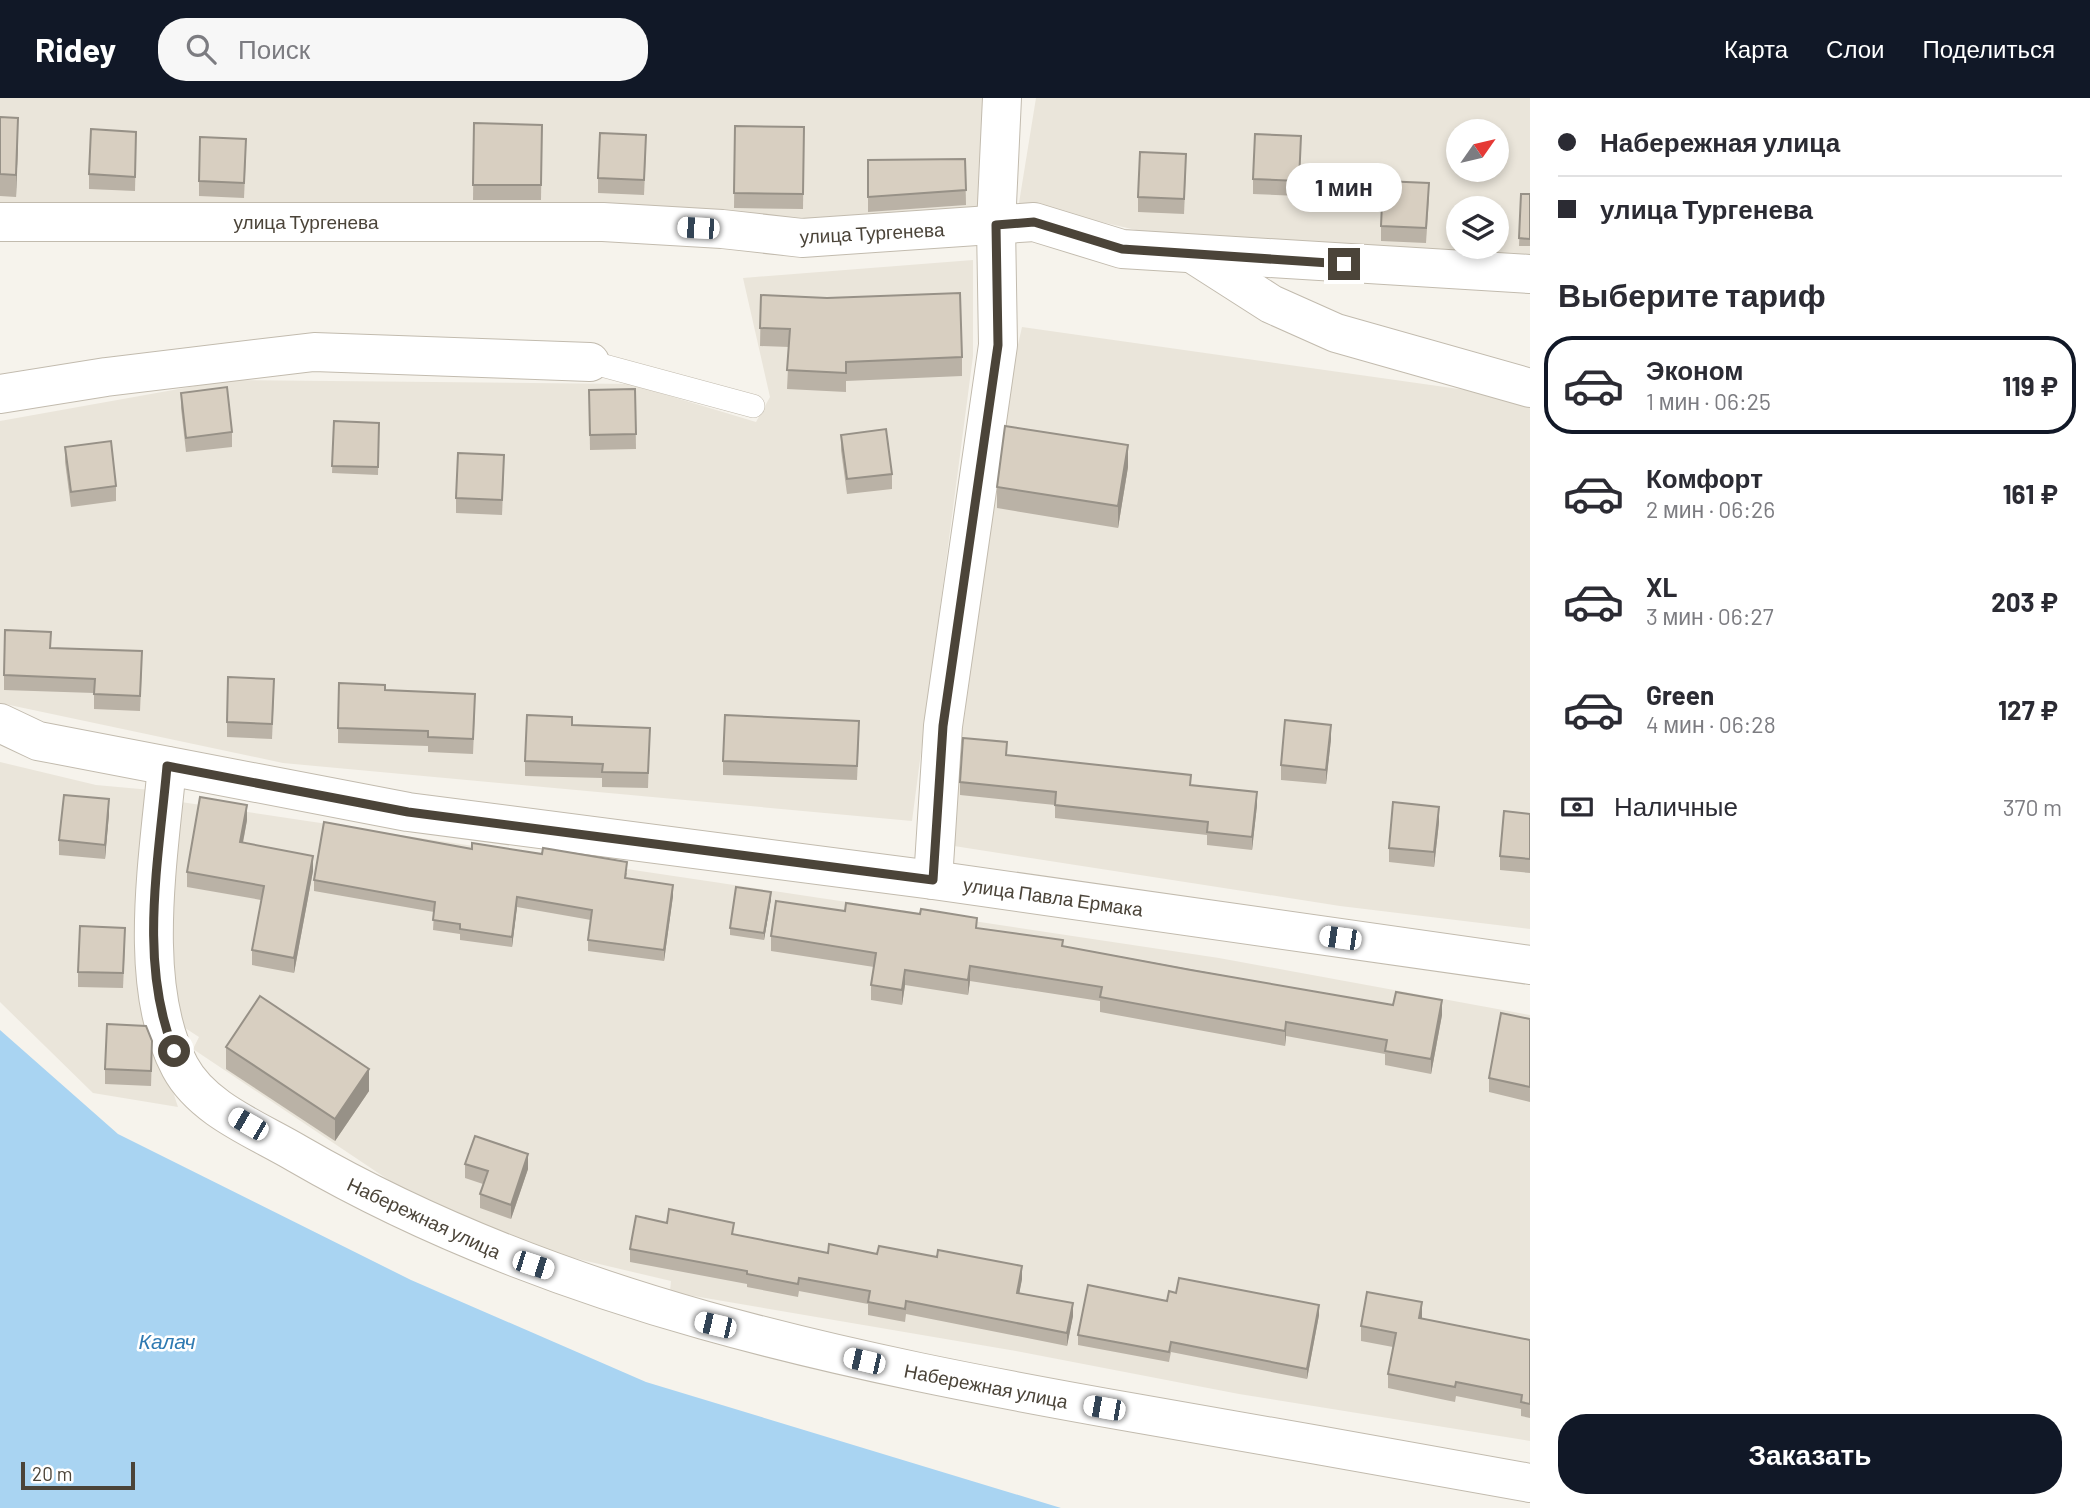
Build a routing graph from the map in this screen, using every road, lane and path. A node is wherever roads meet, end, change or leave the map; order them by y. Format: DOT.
graph roads {
  1 [pos="1002,98"];
  2 [pos="0,222"];
  3 [pos="996,225"];
  4 [pos="1192,254"];
  5 [pos="1530,274"];
  6 [pos="590,362"];
  7 [pos="1530,388"];
  8 [pos="0,394"];
  9 [pos="753,406"];
  10 [pos="0,723"];
  11 [pos="167,766"];
  12 [pos="933,880"];
  13 [pos="1530,965"];
  14 [pos="1530,1483"];
  1 -- 3 [label="street"];
  2 -- 3 [label="street, улица Тургенева"];
  3 -- 4 [label="street, улица Тургенева"];
  3 -- 12 [label="street"];
  4 -- 5 [label="street, улица Тургенева"];
  4 -- 7 [label="street"];
  6 -- 8 [label="street"];
  6 -- 9 [label="lane"];
  10 -- 11 [label="street, улица Павла Ермака"];
  11 -- 12 [label="street, улица Павла Ермака"];
  11 -- 14 [label="street, Набережная улица"];
  12 -- 13 [label="street, улица Павла Ермака"];
}
